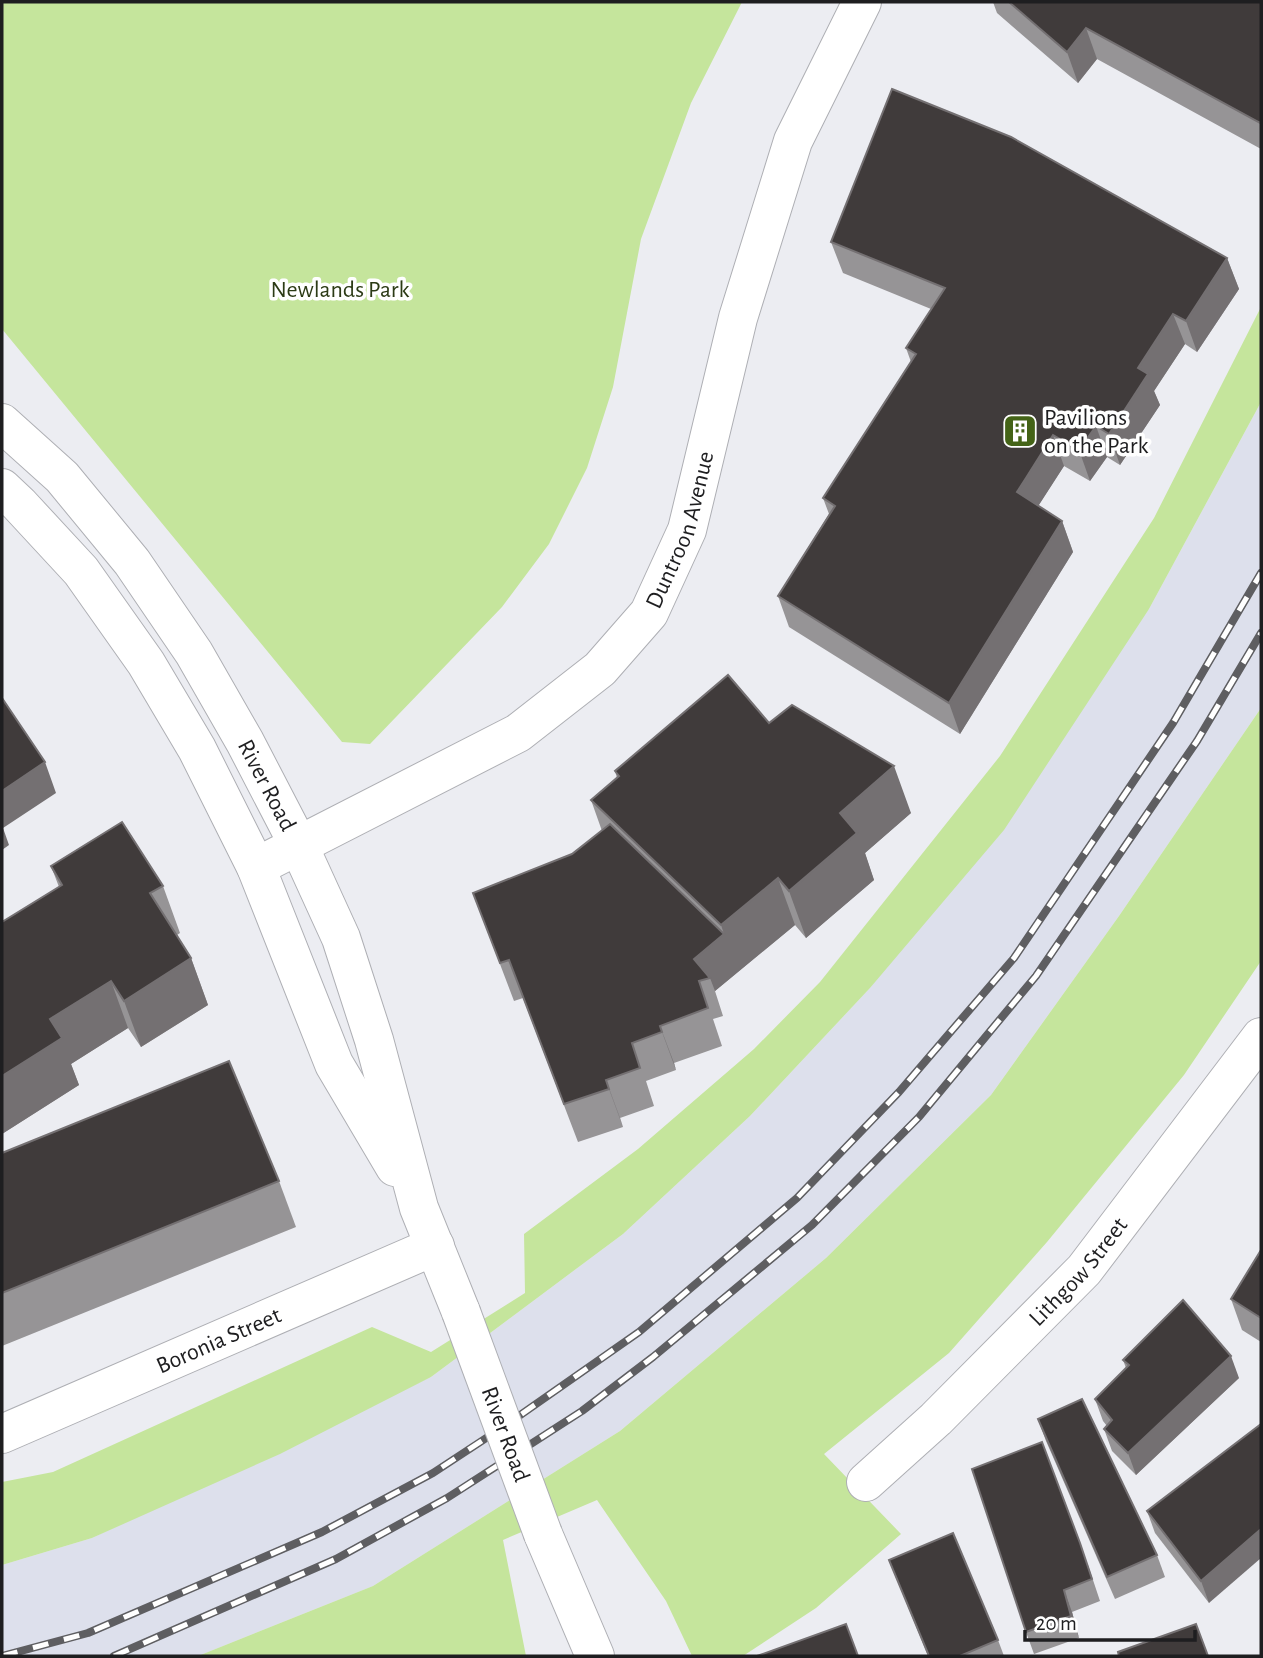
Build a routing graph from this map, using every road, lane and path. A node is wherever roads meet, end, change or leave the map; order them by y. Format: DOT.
graph roads {
  1 [pos="862,2"];
  2 [pos="2,423"];
  3 [pos="2,488"];
  4 [pos="299,846"];
  5 [pos="256,867"];
  6 [pos="1261,1037"];
  7 [pos="419,1208"];
  8 [pos="435,1246"];
  9 [pos="2,1434"];
  10 [pos="866,1482"];
  11 [pos="596,1656"];
  1 -- 4 [label="main road, Duntroon Avenue"];
  2 -- 4 [label="main road, River Road"];
  3 -- 5 [label="main road, River Road"];
  4 -- 5 [label="main road, Duntroon Avenue"];
  4 -- 7 [label="main road, River Road"];
  5 -- 7 [label="main road, River Road"];
  6 -- 10 [label="main road, Lithgow Street"];
  7 -- 8 [label="main road, River Road"];
  8 -- 9 [label="main road, Boronia Street"];
  8 -- 11 [label="main road, River Road, bridge"];
}
